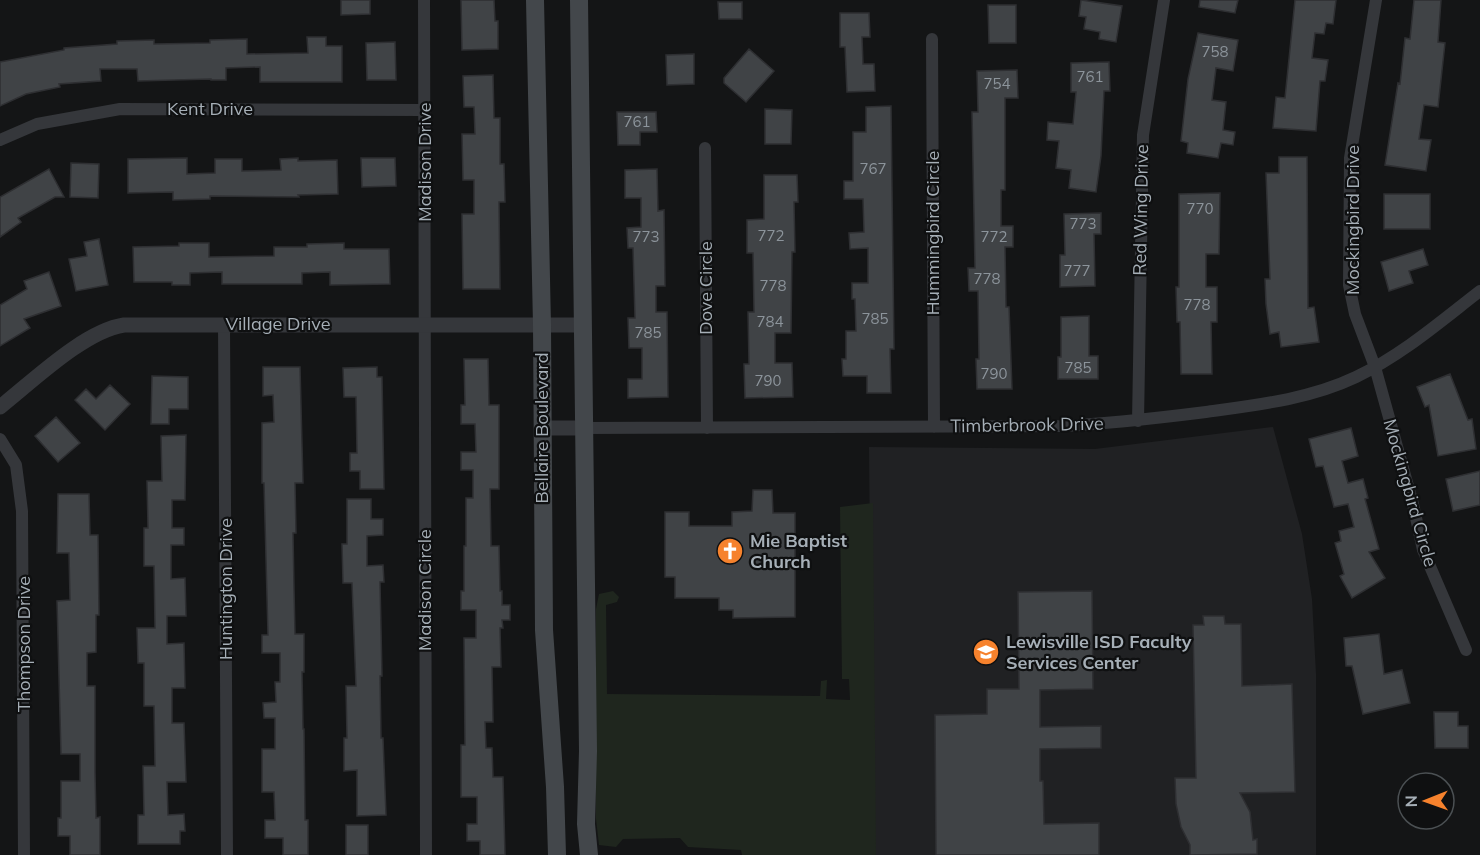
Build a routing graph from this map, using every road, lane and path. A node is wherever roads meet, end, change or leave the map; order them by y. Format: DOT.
graph roads {
  1 [pos="424,0"];
  2 [pos="535,0"];
  3 [pos="579,0"];
  4 [pos="1164,0"];
  5 [pos="1376,0"];
  6 [pos="932,39"];
  7 [pos="425,110"];
  8 [pos="0,140"];
  9 [pos="705,148"];
  10 [pos="1480,291"];
  11 [pos="224,324"];
  12 [pos="424,325"];
  13 [pos="542,325"];
  14 [pos="582,325"];
  15 [pos="1375,367"];
  16 [pos="0,407"];
  17 [pos="1138,421"];
  18 [pos="934,427"];
  19 [pos="542,428"];
  20 [pos="584,428"];
  21 [pos="707,428"];
  22 [pos="0,439"];
  23 [pos="1466,650"];
  24 [pos="24,855"];
  25 [pos="227,855"];
  26 [pos="426,855"];
  27 [pos="557,855"];
  28 [pos="589,855"];
  1 -- 7 [label="street, Madison Drive"];
  2 -- 13 [label="main road, Bellaire Boulevard"];
  3 -- 14 [label="main road"];
  4 -- 17 [label="street, Red Wing Drive"];
  5 -- 15 [label="street, Mockingbird Drive"];
  6 -- 18 [label="street, Hummingbird Circle"];
  7 -- 8 [label="street, Kent Drive"];
  7 -- 12 [label="street, Madison Drive"];
  9 -- 21 [label="street, Dove Circle"];
  10 -- 15 [label="street, Timberbrook Drive"];
  11 -- 12 [label="street, Village Drive"];
  11 -- 16 [label="street, Village Drive"];
  11 -- 25 [label="street, Huntington Drive"];
  12 -- 13 [label="street, Village Drive"];
  12 -- 26 [label="street, Madison Circle"];
  13 -- 14 [label="street, Village Drive"];
  13 -- 19 [label="main road, Bellaire Boulevard"];
  14 -- 20 [label="main road"];
  15 -- 17 [label="street, Timberbrook Drive"];
  15 -- 23 [label="street, Mockingbird Circle"];
  17 -- 18 [label="street, Timberbrook Drive"];
  18 -- 21 [label="street, Timberbrook Drive"];
  19 -- 20 [label="street, Timberbrook Drive"];
  19 -- 27 [label="main road, Bellaire Boulevard"];
  20 -- 21 [label="street, Timberbrook Drive"];
  20 -- 28 [label="main road"];
  22 -- 24 [label="street, Thompson Drive"];
}
